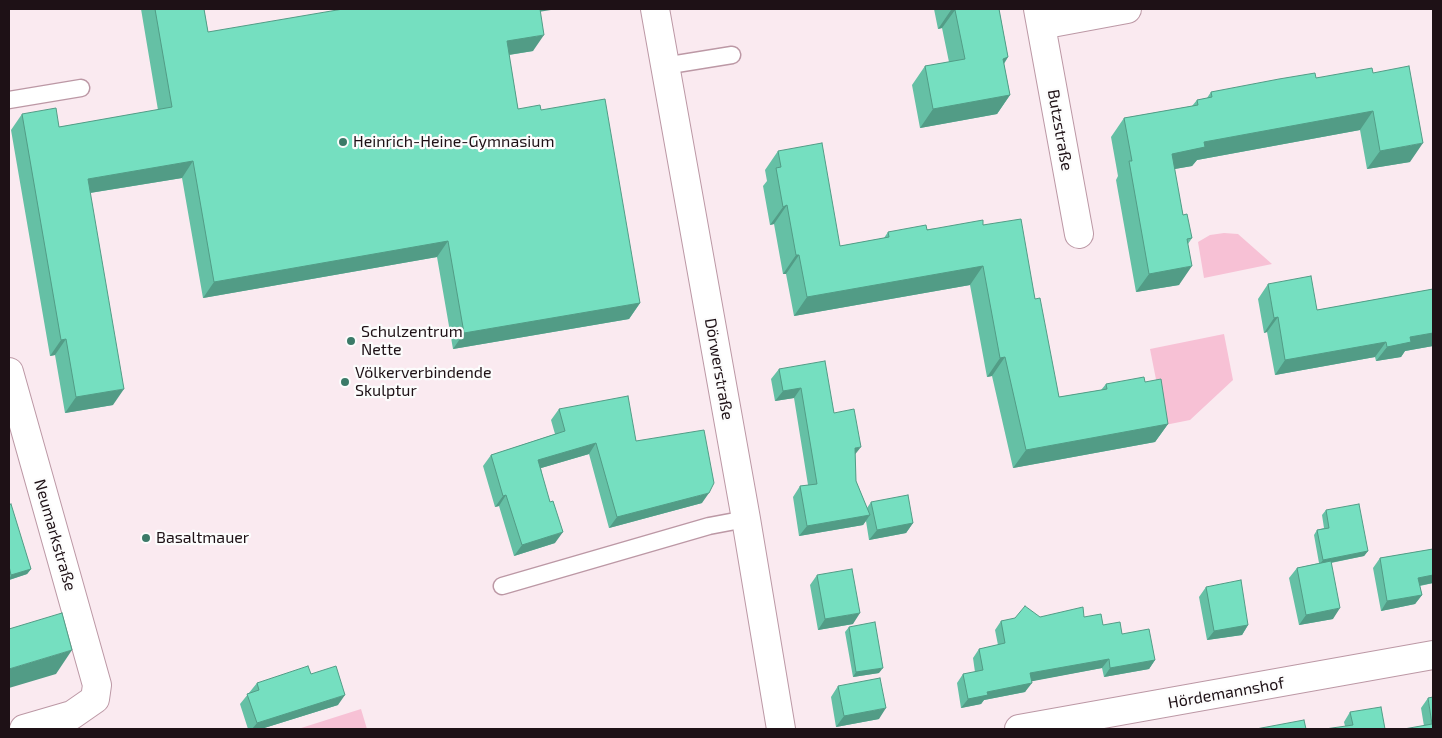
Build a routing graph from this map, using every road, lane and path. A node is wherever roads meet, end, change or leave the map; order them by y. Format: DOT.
graph roads {
  1 [pos="655,9"];
  2 [pos="1127,9"];
  3 [pos="1040,17"];
  4 [pos="732,55"];
  5 [pos="664,66"];
  6 [pos="81,88"];
  7 [pos="9,100"];
  8 [pos="1079,234"];
  9 [pos="9,372"];
  10 [pos="746,519"];
  11 [pos="502,586"];
  12 [pos="1433,655"];
  13 [pos="24,729"];
  14 [pos="781,729"];
  15 [pos="1019,729"];
  1 -- 5 [label="street, Dörwerstraße"];
  2 -- 3 [label="street, Butzstraße"];
  3 -- 8 [label="street, Butzstraße"];
  4 -- 5 [label="lane"];
  5 -- 10 [label="street, Dörwerstraße"];
  6 -- 7 [label="lane"];
  9 -- 13 [label="street, Neumarkstraße"];
  10 -- 11 [label="lane"];
  10 -- 14 [label="street, Dörwerstraße"];
  12 -- 15 [label="street, Hördemannshof"];
}
